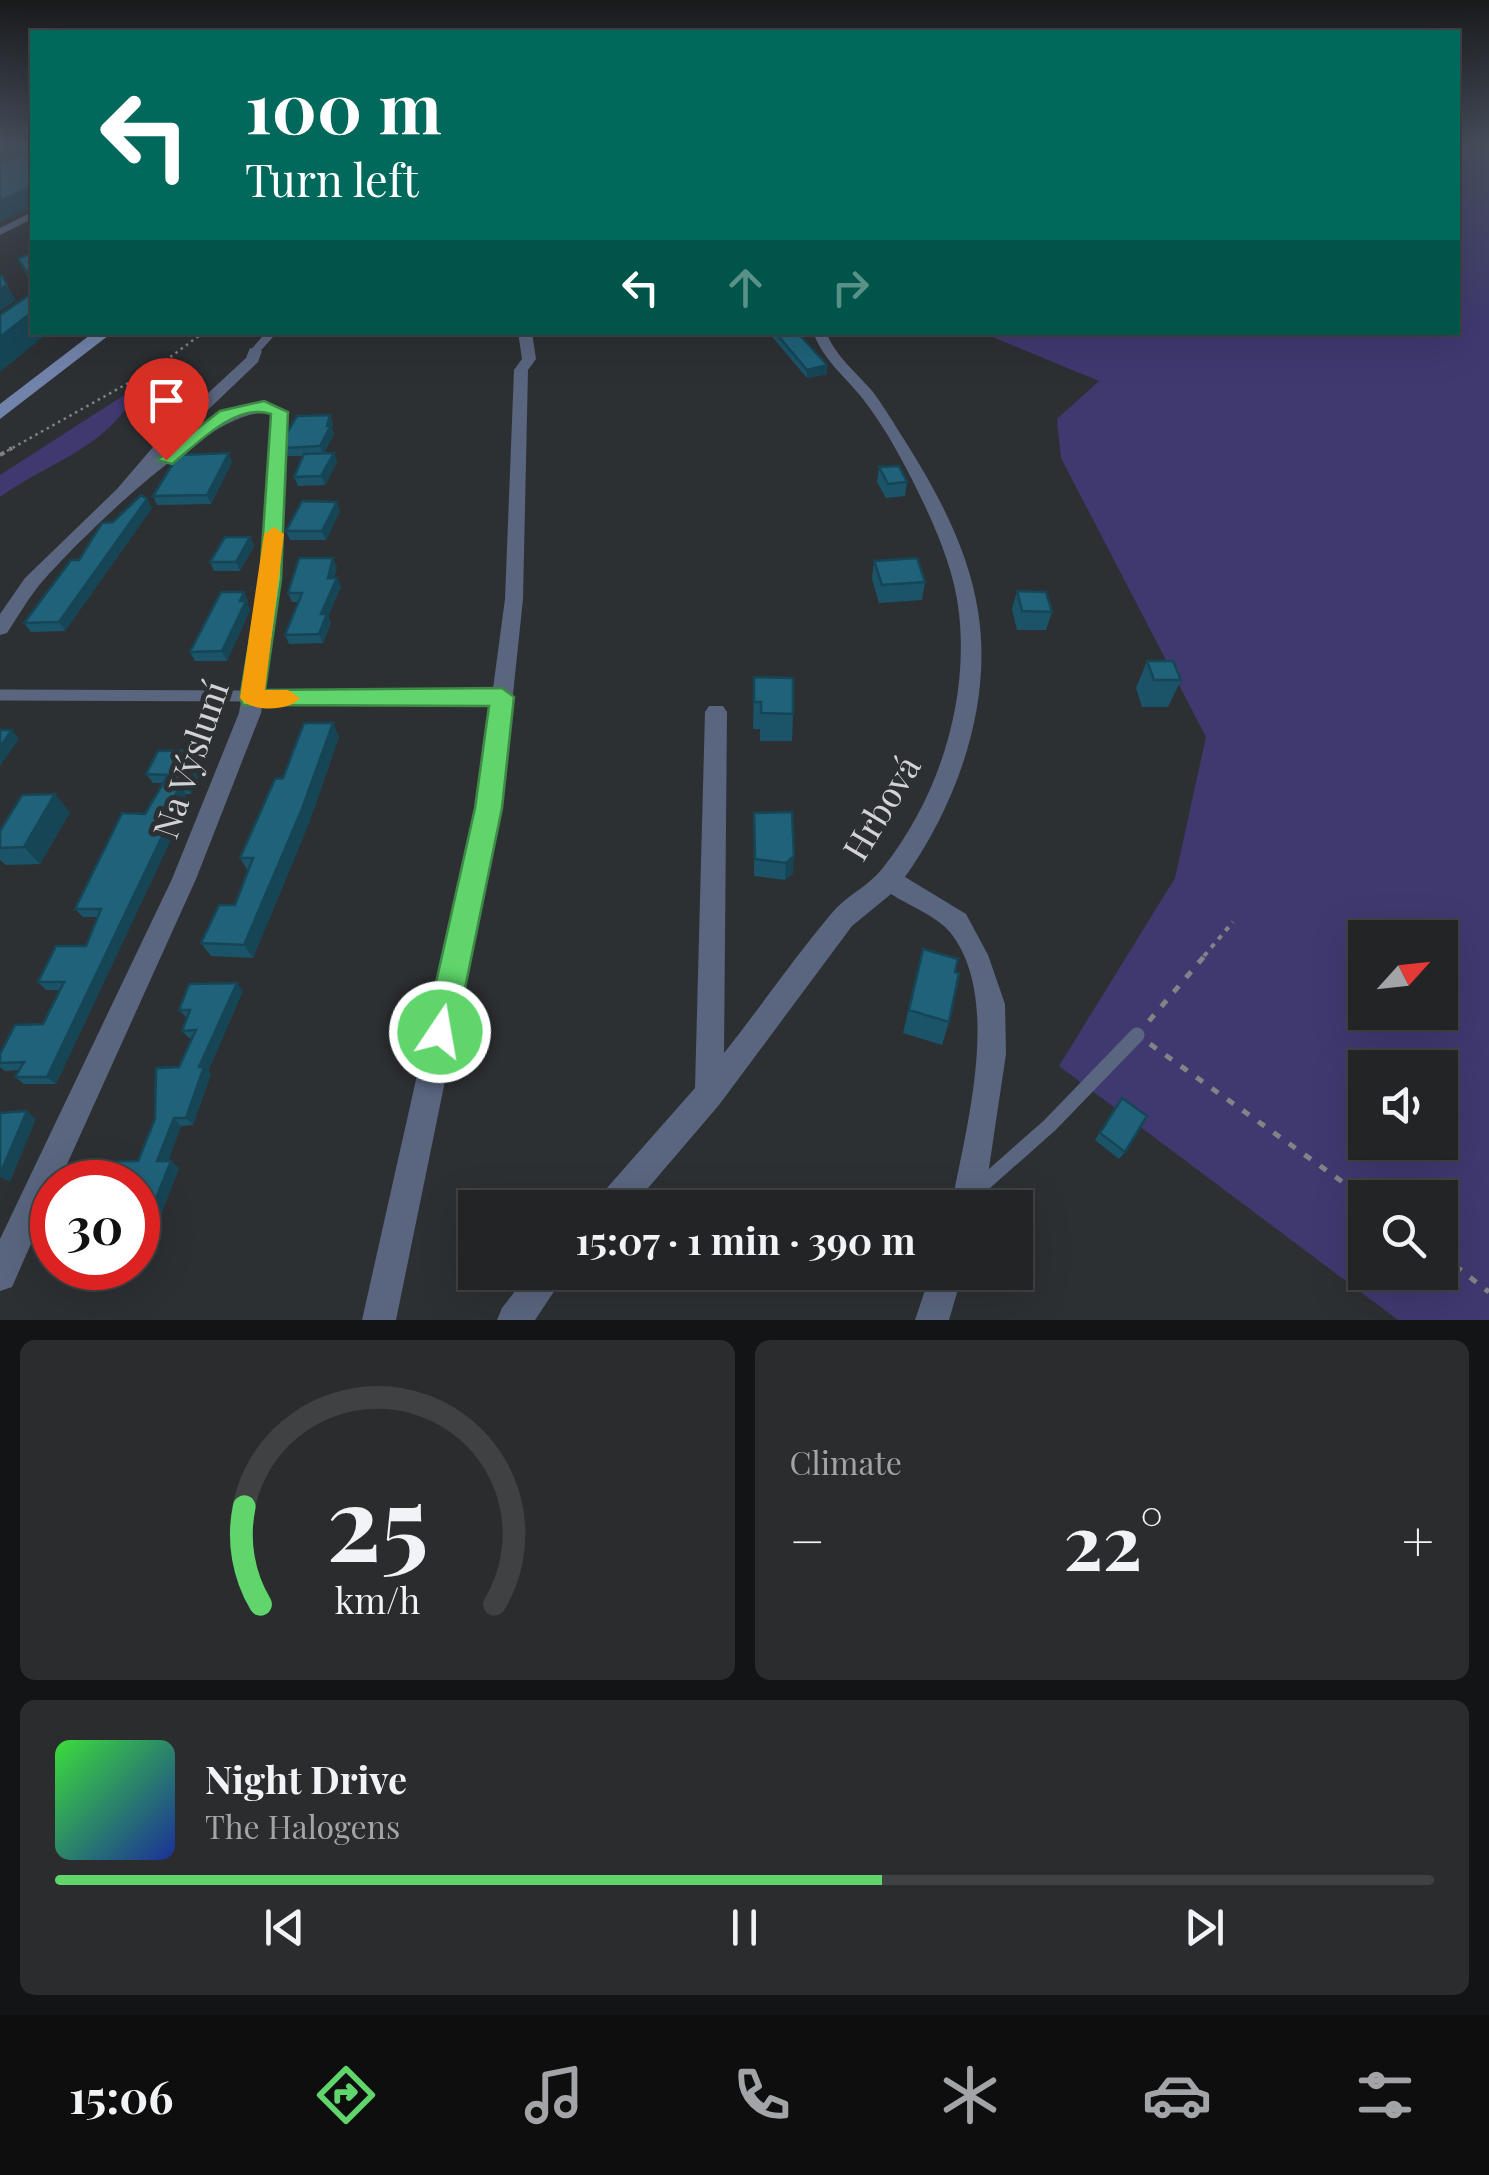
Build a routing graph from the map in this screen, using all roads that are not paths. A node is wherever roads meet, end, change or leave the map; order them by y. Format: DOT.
graph roads {
  1 [pos="30,216"];
  2 [pos="0,232"];
  3 [pos="101,335"];
  4 [pos="269,335"];
  5 [pos="525,335"];
  6 [pos="820,335"];
  7 [pos="255,351"];
  8 [pos="0,413"];
  9 [pos="123,493"];
  10 [pos="0,628"];
  11 [pos="0,695"];
  12 [pos="502,697"];
  13 [pos="252,698"];
  14 [pos="716,712"];
  15 [pos="889,880"];
  16 [pos="1137,1035"];
  17 [pos="709,1095"];
  18 [pos="626,1190"];
  19 [pos="972,1190"];
  20 [pos="981,1190"];
  21 [pos="0,1276"];
  22 [pos="537,1290"];
  23 [pos="941,1290"];
  24 [pos="379,1320"];
  25 [pos="514,1320"];
  26 [pos="932,1320"];
  1 -- 2 [label="street"];
  3 -- 8 [label="street"];
  4 -- 7 [label="lane"];
  5 -- 12 [label="street"];
  6 -- 15 [label="street, Hrbová"];
  7 -- 9 [label="street"];
  9 -- 10 [label="street"];
  9 -- 13 [label="street, Na Výsluní"];
  11 -- 13 [label="lane"];
  12 -- 13 [label="lane"];
  12 -- 24 [label="street"];
  13 -- 21 [label="street, Na Výsluní"];
  14 -- 17 [label="street"];
  15 -- 17 [label="street, Hrbová"];
  15 -- 19 [label="street"];
  16 -- 20 [label="lane"];
  17 -- 18 [label="street, Hrbová"];
  22 -- 25 [label="street"];
  23 -- 26 [label="street"];
}
